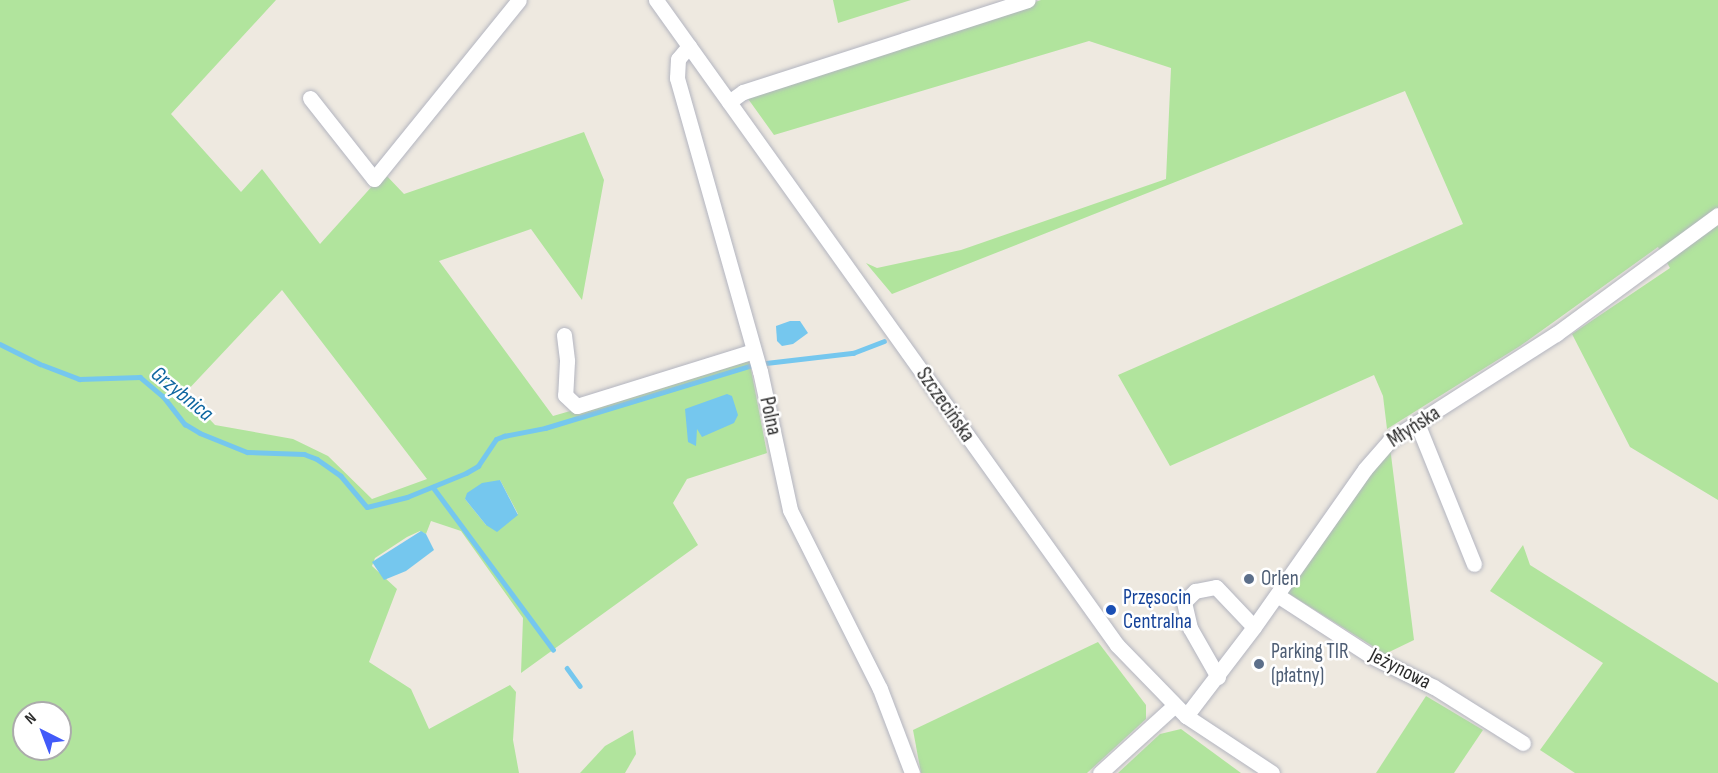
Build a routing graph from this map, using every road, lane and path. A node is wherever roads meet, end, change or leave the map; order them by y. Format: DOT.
graph roads {
  1 [pos="519,0"];
  2 [pos="656,0"];
  3 [pos="1028,0"];
  4 [pos="689,46"];
  5 [pos="310,98"];
  6 [pos="729,102"];
  7 [pos="1718,214"];
  8 [pos="564,335"];
  9 [pos="754,351"];
  10 [pos="1417,423"];
  11 [pos="1474,564"];
  12 [pos="1277,595"];
  13 [pos="1254,627"];
  14 [pos="1218,677"];
  15 [pos="1174,706"];
  16 [pos="1186,716"];
  17 [pos="1523,743"];
  18 [pos="912,773"];
  19 [pos="1100,773"];
  20 [pos="1272,773"];
  1 -- 5 [label="street"];
  2 -- 4 [label="street, Szczecińska"];
  3 -- 6 [label="street"];
  4 -- 6 [label="street, Szczecińska"];
  4 -- 9 [label="street, Polna"];
  6 -- 15 [label="street, Szczecińska"];
  7 -- 10 [label="street, Młyńska"];
  8 -- 9 [label="street"];
  9 -- 18 [label="street, Polna"];
  10 -- 11 [label="street"];
  10 -- 12 [label="street, Młyńska"];
  12 -- 13 [label="street, Młyńska"];
  12 -- 17 [label="street, Jeżynowa"];
  13 -- 14 [label="street, Młyńska"];
  13 -- 14 [label="street"];
  14 -- 16 [label="street, Młyńska"];
  15 -- 16 [label="street, Szczecińska"];
  15 -- 19 [label="street"];
  16 -- 20 [label="street, Szczecińska"];
}
